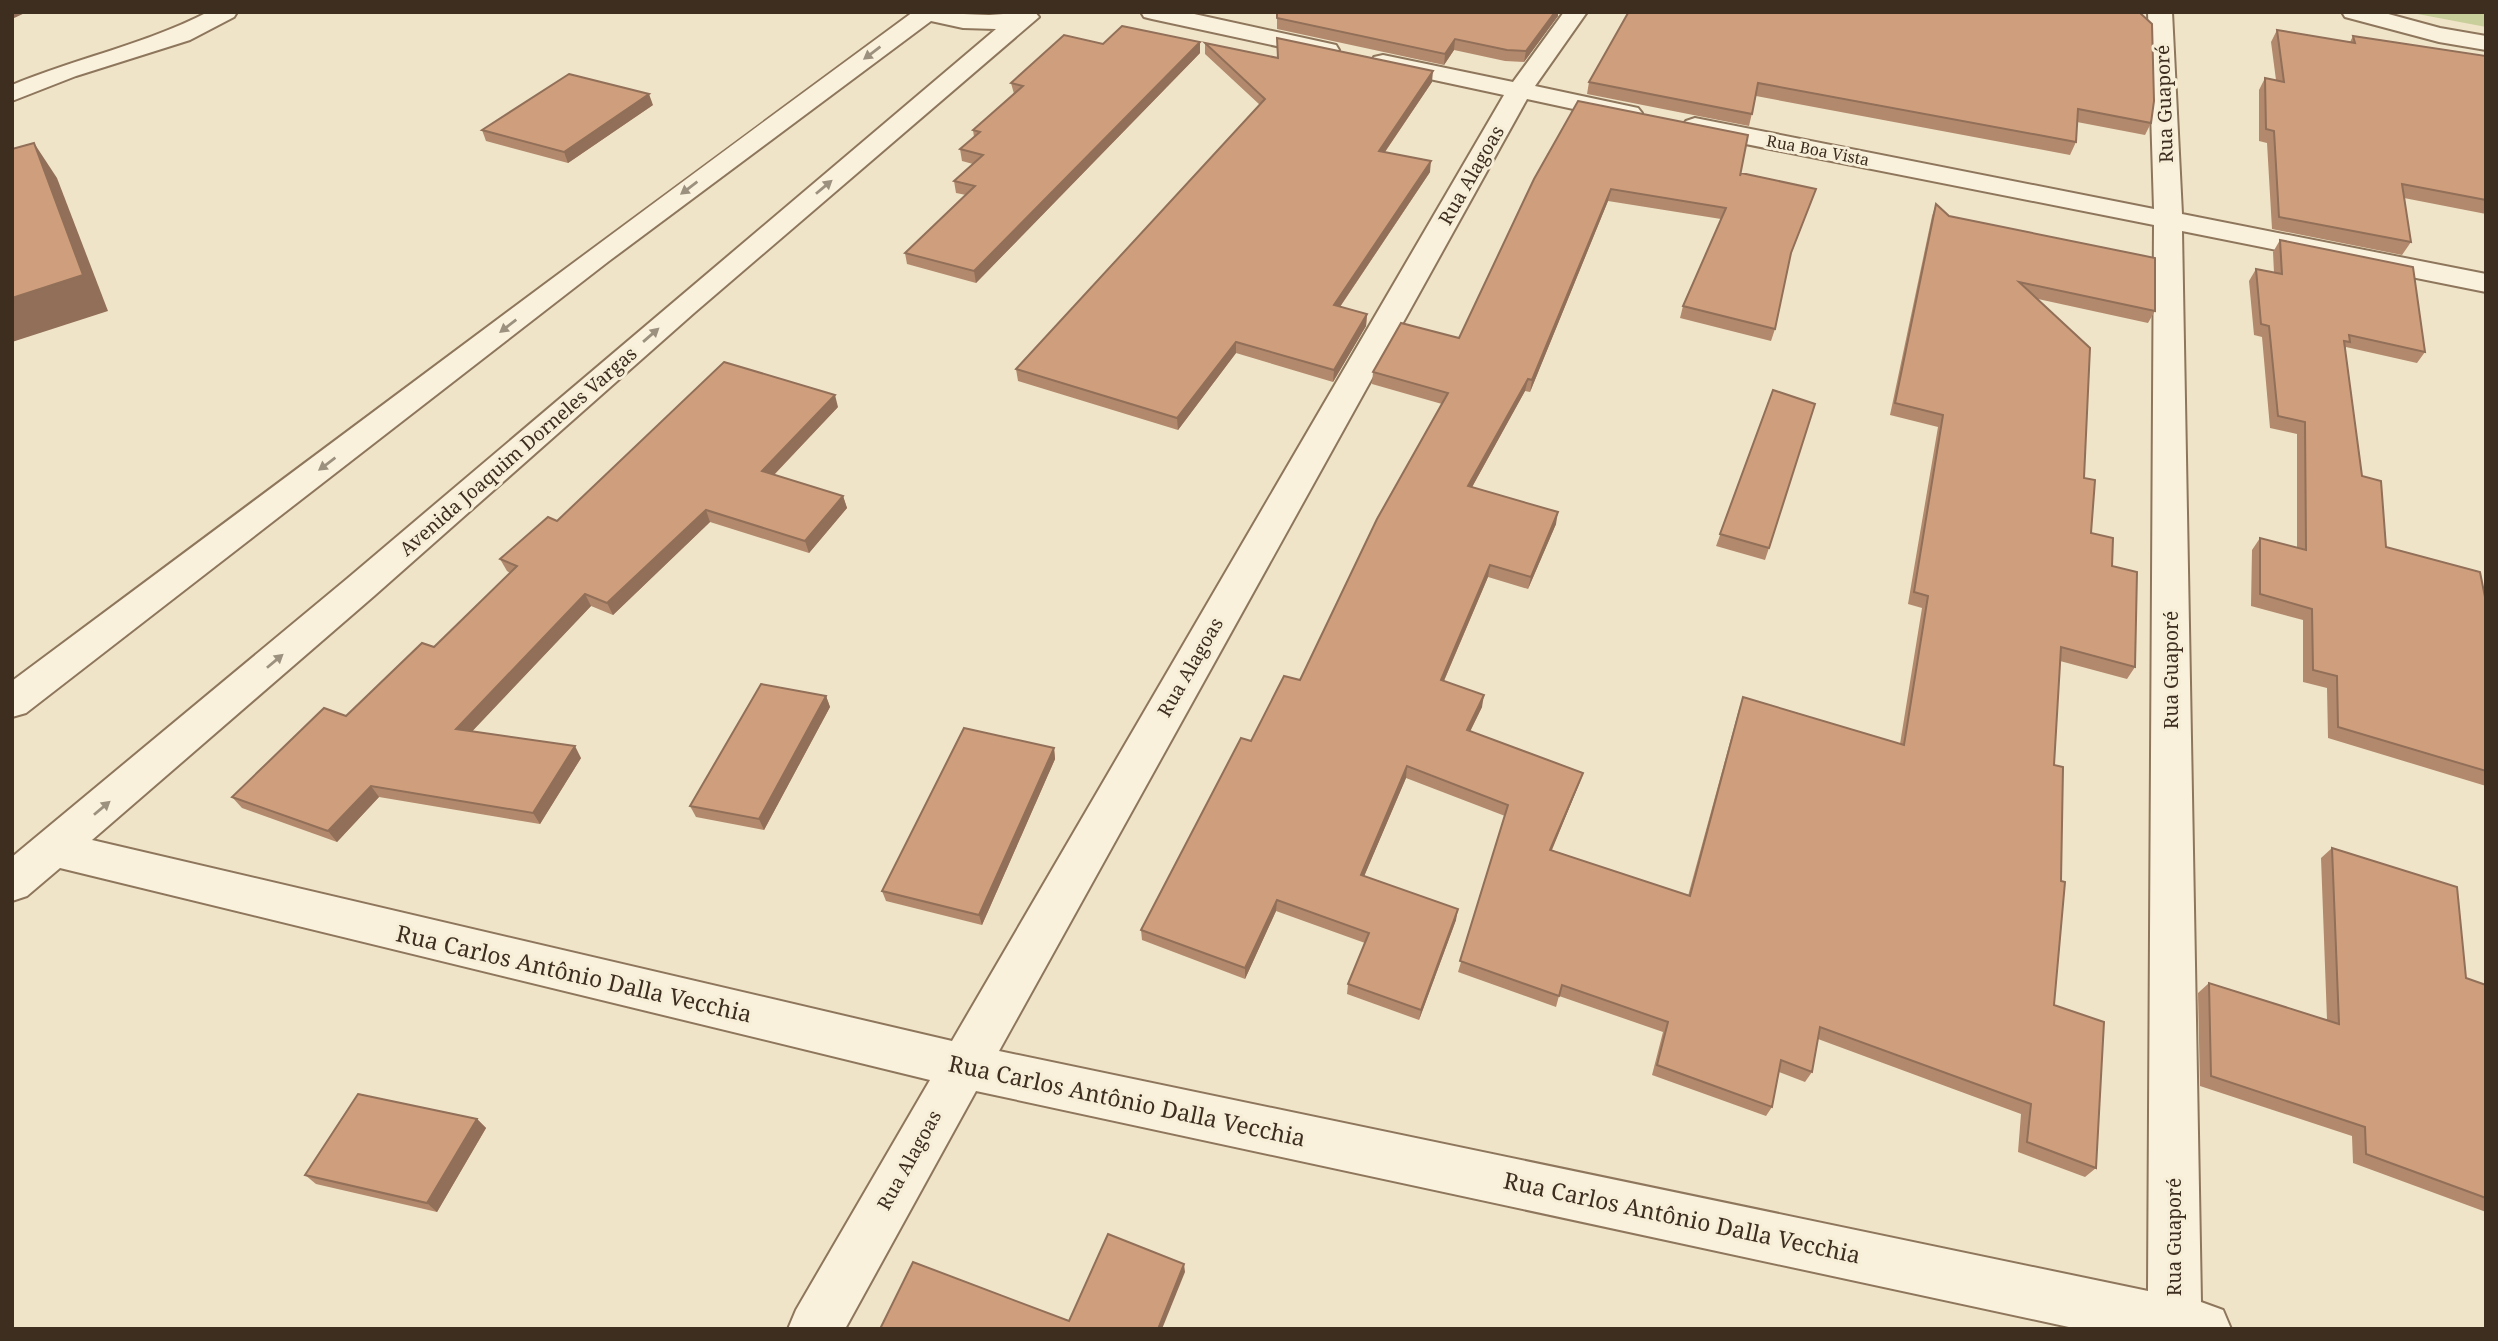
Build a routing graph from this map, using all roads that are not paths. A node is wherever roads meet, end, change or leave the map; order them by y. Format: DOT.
graph roads {
  1 [pos="226,12"];
  2 [pos="926,12"];
  3 [pos="1152,12"];
  4 [pos="1576,12"];
  5 [pos="2160,12"];
  6 [pos="2353,12"];
  7 [pos="1032,15"];
  8 [pos="2486,43"];
  9 [pos="1519,92"];
  10 [pos="12,94"];
  11 [pos="2168,218"];
  12 [pos="2486,283"];
  13 [pos="12,702"];
  14 [pos="55,849"];
  15 [pos="12,883"];
  16 [pos="962,1066"];
  17 [pos="2185,1327"];
  18 [pos="815,1329"];
  1 -- 10 [label="street"];
  2 -- 7 [label="street"];
  2 -- 13 [label="street, one-way"];
  3 -- 9 [label="street, Rua Boa Vista"];
  4 -- 9 [label="street, Rua Alagoas"];
  5 -- 11 [label="street, Rua Guaporé"];
  6 -- 8 [label="street"];
  14 -- 7 [label="street, Avenida Joaquim Dorneles Vargas, one-way"];
  9 -- 11 [label="street, Rua Boa Vista"];
  9 -- 16 [label="street, Rua Alagoas"];
  11 -- 12 [label="street, Rua Boa Vista"];
  11 -- 17 [label="street, Rua Guaporé"];
  14 -- 15 [label="street, Avenida Joaquim Dorneles Vargas"];
  14 -- 16 [label="street, Rua Carlos Antônio Dalla Vecchia"];
  16 -- 17 [label="street, Rua Carlos Antônio Dalla Vecchia"];
  16 -- 18 [label="street, Rua Alagoas"];
}
